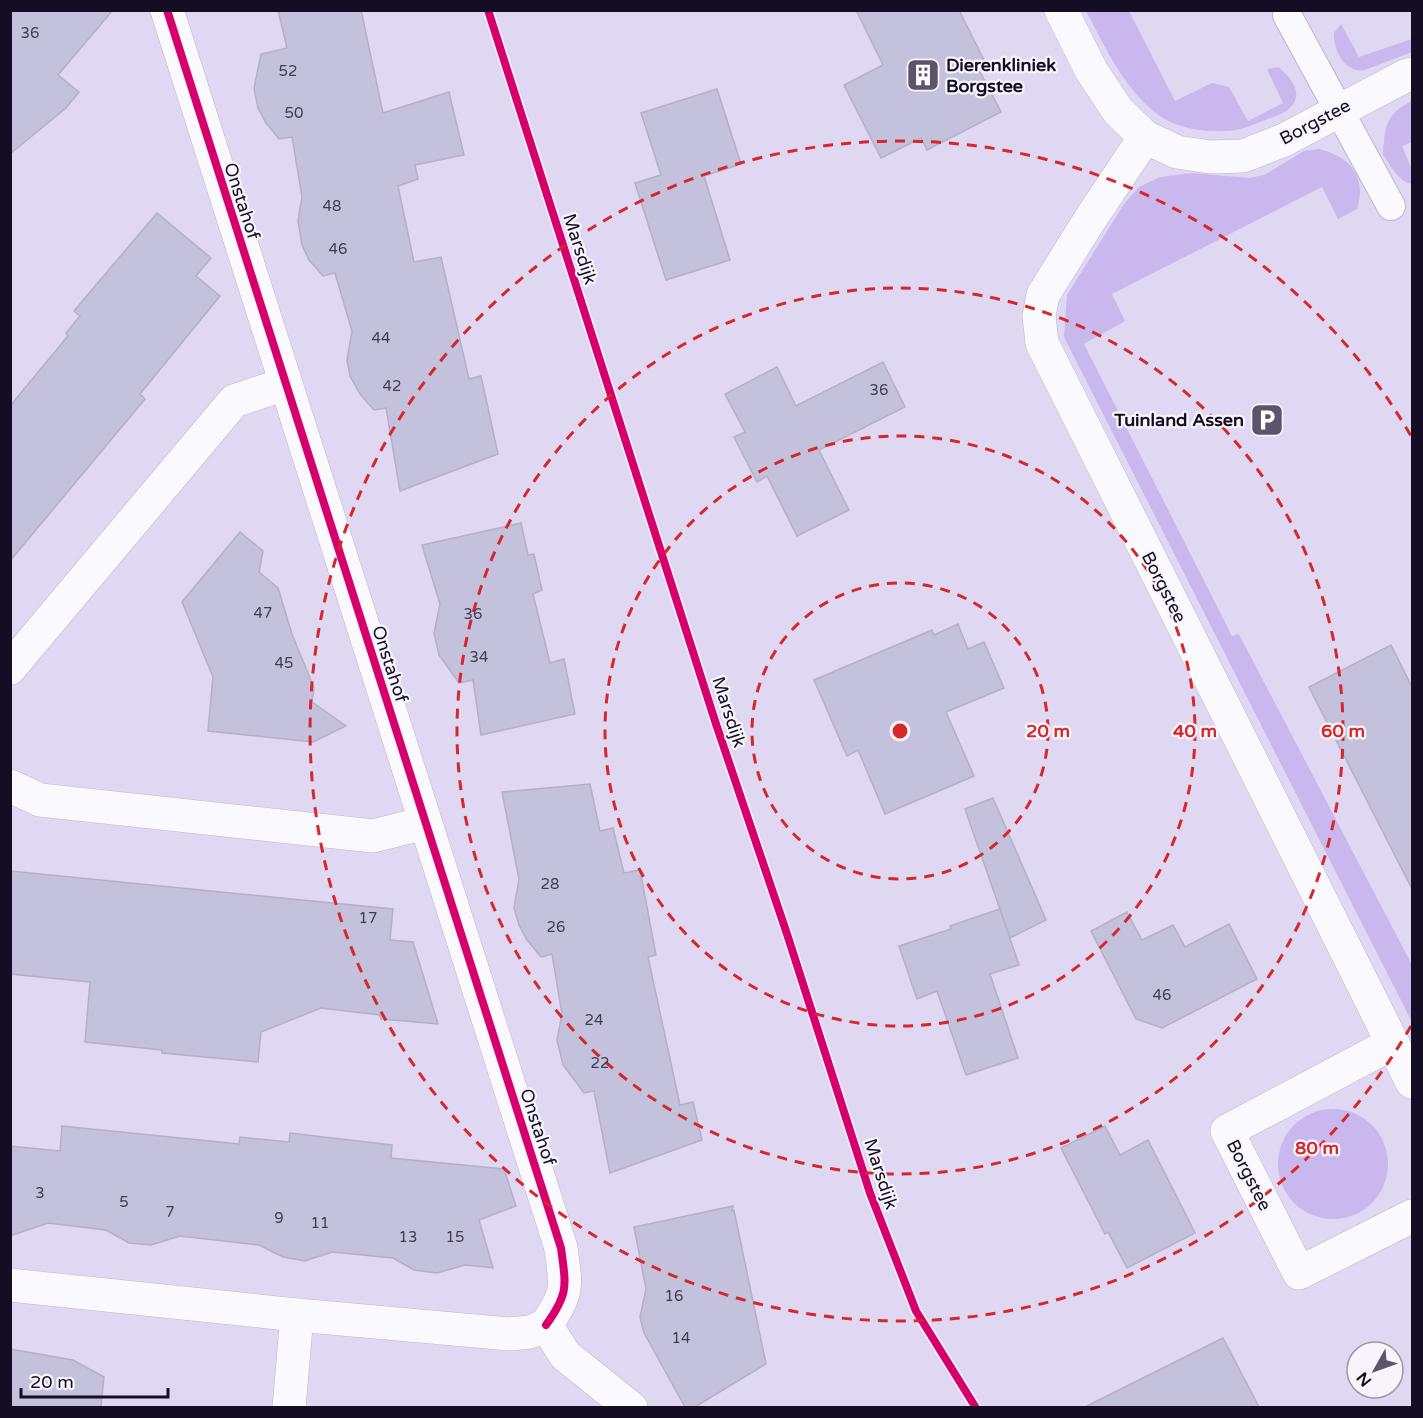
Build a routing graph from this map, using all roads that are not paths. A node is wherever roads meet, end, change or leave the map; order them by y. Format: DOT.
graph roads {
  1 [pos="167,10"];
  2 [pos="1061,10"];
  3 [pos="1287,15"];
  4 [pos="1413,74"];
  5 [pos="1337,110"];
  6 [pos="1145,137"];
  7 [pos="1390,206"];
  8 [pos="285,384"];
  9 [pos="10,668"];
  10 [pos="10,786"];
  11 [pos="425,823"];
  12 [pos="1393,1043"];
  13 [pos="1413,1082"];
  14 [pos="1413,1216"];
  15 [pos="10,1286"];
  16 [pos="297,1315"];
  17 [pos="546,1325"];
  18 [pos="289,1407"];
  19 [pos="631,1407"];
  1 -- 8 [label="street, Onstahof"];
  2 -- 6 [label="street, Borgstee"];
  3 -- 5 [label="lane"];
  4 -- 5 [label="street, Borgstee"];
  5 -- 6 [label="street, Borgstee"];
  5 -- 7 [label="lane"];
  6 -- 12 [label="street, Borgstee"];
  8 -- 9 [label="street"];
  8 -- 11 [label="street, Onstahof"];
  10 -- 11 [label="street"];
  11 -- 17 [label="street, Onstahof"];
  12 -- 13 [label="street, Borgstee"];
  12 -- 14 [label="street, Borgstee"];
  15 -- 16 [label="street"];
  16 -- 17 [label="street"];
  16 -- 18 [label="street"];
  17 -- 19 [label="street"];
}
